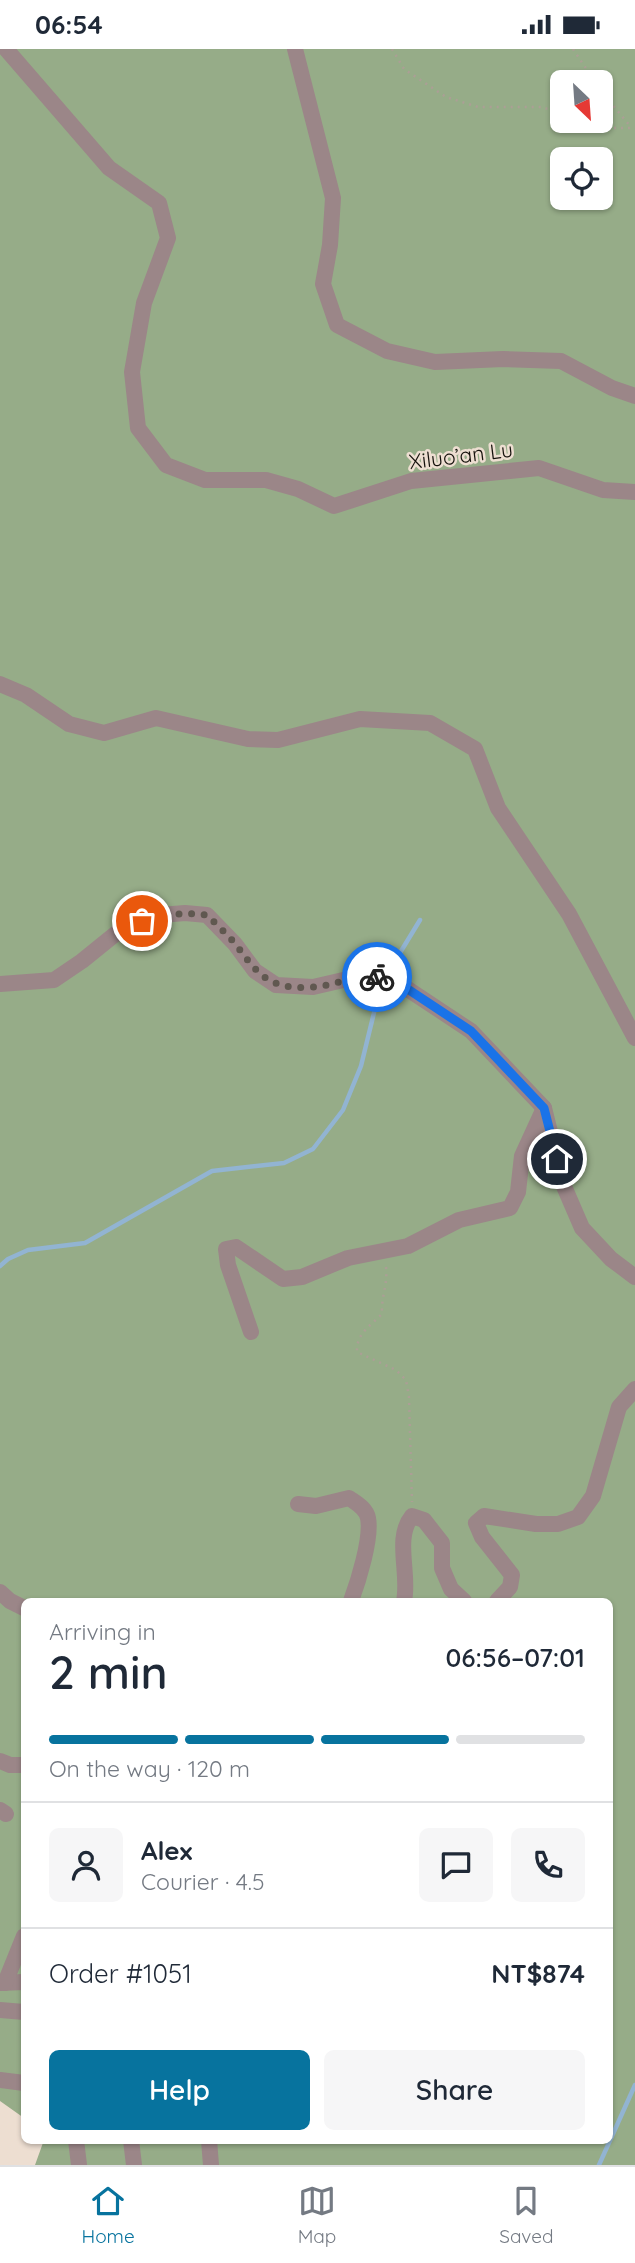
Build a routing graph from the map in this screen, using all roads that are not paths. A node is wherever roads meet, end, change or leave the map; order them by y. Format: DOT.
graph roads {
  1 [pos="6,49"];
  2 [pos="295,49"];
  3 [pos="635,396"];
  4 [pos="635,492"];
  5 [pos="0,684"];
  6 [pos="0,984"];
  7 [pos="635,1038"];
  8 [pos="544,1108"];
  9 [pos="635,1277"];
  10 [pos="251,1332"];
  11 [pos="635,1389"];
  12 [pos="298,1504"];
  13 [pos="0,1592"];
  14 [pos="352,1598"];
  15 [pos="405,1598"];
  16 [pos="461,1598"];
  17 [pos="500,1598"];
  18 [pos="21,1606"];
  19 [pos="0,1761"];
  20 [pos="21,1765"];
  21 [pos="21,1943"];
  22 [pos="21,1982"];
  23 [pos="3,1983"];
  24 [pos="0,2010"];
  25 [pos="21,2012"];
  26 [pos="0,2080"];
  27 [pos="21,2083"];
  28 [pos="76,2144"];
  29 [pos="131,2144"];
  30 [pos="209,2144"];
  31 [pos="79,2165"];
  32 [pos="134,2165"];
  33 [pos="211,2165"];
  1 -- 4 [label="street, Xiluo’an Lu"];
  2 -- 3 [label="street"];
  5 -- 7 [label="street"];
  6 -- 8 [label="street"];
  8 -- 9 [label="street"];
  8 -- 10 [label="street"];
  11 -- 17 [label="street"];
  12 -- 14 [label="street"];
  13 -- 18 [label="street"];
  15 -- 16 [label="street"];
  19 -- 20 [label="street"];
  21 -- 23 [label="street"];
  22 -- 23 [label="street"];
  24 -- 25 [label="street"];
  26 -- 27 [label="street"];
  28 -- 31 [label="street"];
  29 -- 32 [label="street"];
  30 -- 33 [label="street"];
}
